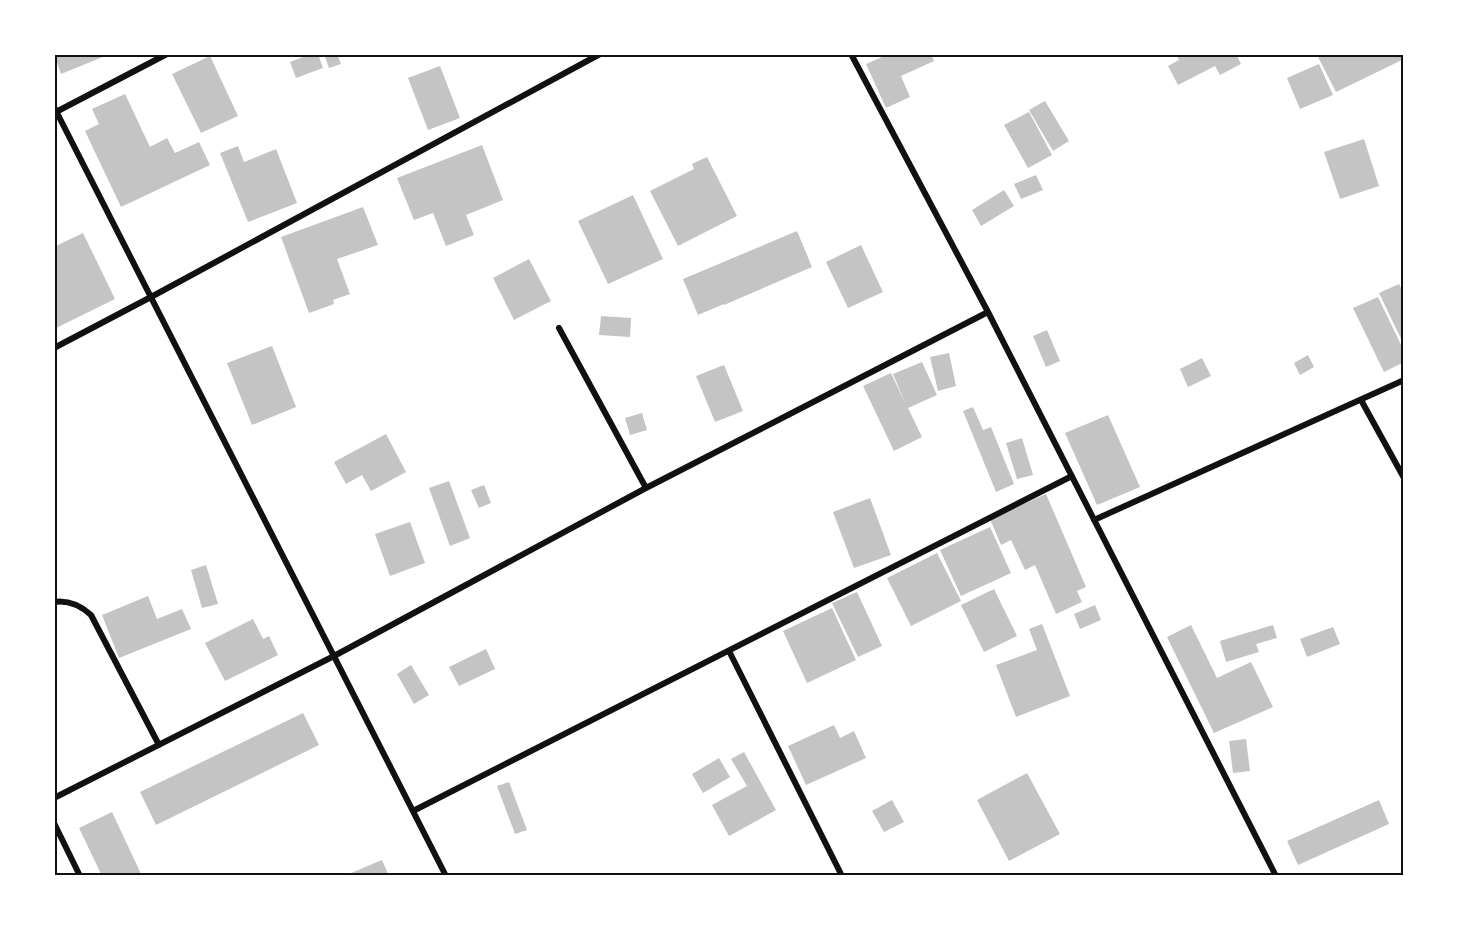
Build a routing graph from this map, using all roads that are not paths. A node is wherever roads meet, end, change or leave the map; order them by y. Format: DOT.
graph roads {
  1 [pos="167,54"];
  2 [pos="600,54"];
  3 [pos="851,54"];
  4 [pos="55,110"];
  5 [pos="151,297"];
  6 [pos="988,312"];
  7 [pos="559,328"];
  8 [pos="54,348"];
  9 [pos="1404,380"];
  10 [pos="1361,400"];
  11 [pos="1072,476"];
  12 [pos="1404,478"];
  13 [pos="646,488"];
  14 [pos="1094,520"];
  15 [pos="54,602"];
  16 [pos="729,651"];
  17 [pos="334,656"];
  18 [pos="159,745"];
  19 [pos="54,798"];
  20 [pos="413,811"];
  21 [pos="54,824"];
  22 [pos="80,876"];
  23 [pos="446,876"];
  24 [pos="842,876"];
  25 [pos="1276,876"];
  1 -- 4 [label="street"];
  2 -- 5 [label="street"];
  3 -- 6 [label="street"];
  4 -- 5 [label="street"];
  5 -- 8 [label="street"];
  5 -- 17 [label="street"];
  6 -- 11 [label="street"];
  6 -- 13 [label="street"];
  7 -- 13 [label="street"];
  9 -- 10 [label="street"];
  10 -- 12 [label="street"];
  10 -- 14 [label="street"];
  11 -- 14 [label="street"];
  11 -- 16 [label="street"];
  13 -- 17 [label="street"];
  14 -- 25 [label="street"];
  15 -- 18 [label="street"];
  16 -- 20 [label="street"];
  16 -- 24 [label="street"];
  17 -- 18 [label="street"];
  17 -- 20 [label="street"];
  18 -- 19 [label="street"];
  20 -- 23 [label="street"];
  21 -- 22 [label="street"];
}
